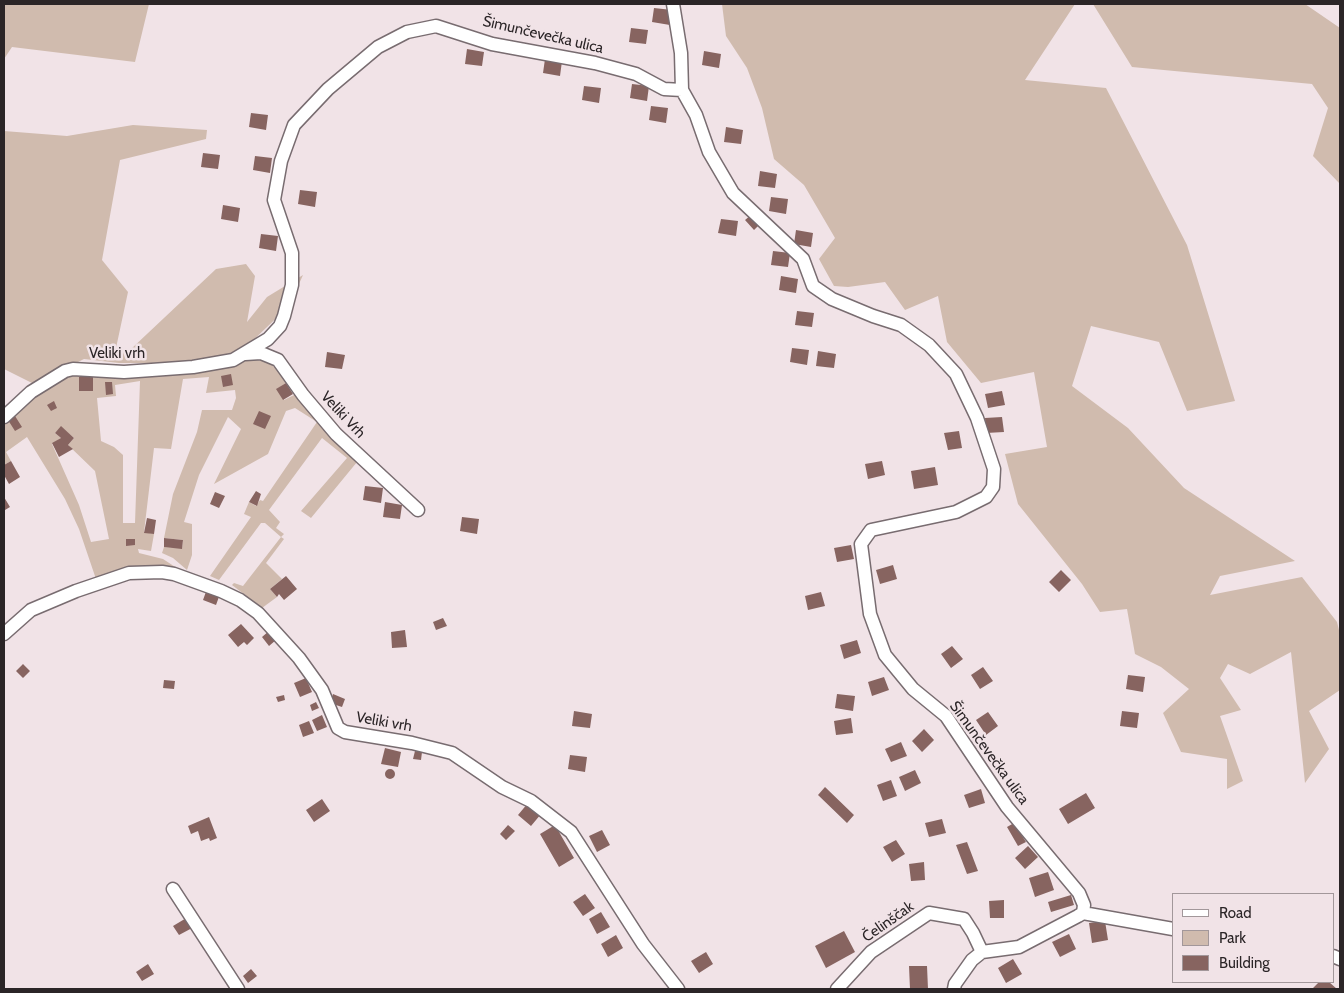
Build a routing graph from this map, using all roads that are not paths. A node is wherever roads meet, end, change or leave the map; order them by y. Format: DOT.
graph roads {
  1 [pos="673,4"];
  2 [pos="682,90"];
  3 [pos="244,354"];
  4 [pos="4,416"];
  5 [pos="418,510"];
  6 [pos="4,634"];
  7 [pos="173,889"];
  8 [pos="1083,913"];
  9 [pos="1172,929"];
  10 [pos="982,952"];
  11 [pos="238,989"];
  12 [pos="678,989"];
  13 [pos="837,989"];
  14 [pos="954,989"];
  1 -- 2 [label="street, Šimunčevečka ulica"];
  2 -- 3 [label="street, Šimunčevečka ulica"];
  2 -- 8 [label="street, Šimunčevečka ulica"];
  3 -- 4 [label="street, Veliki vrh"];
  3 -- 5 [label="street, Veliki Vrh"];
  6 -- 12 [label="street, Veliki vrh"];
  7 -- 11 [label="street"];
  8 -- 9 [label="street"];
  8 -- 10 [label="street"];
  10 -- 13 [label="street, Čelinščak"];
  10 -- 14 [label="street"];
}
